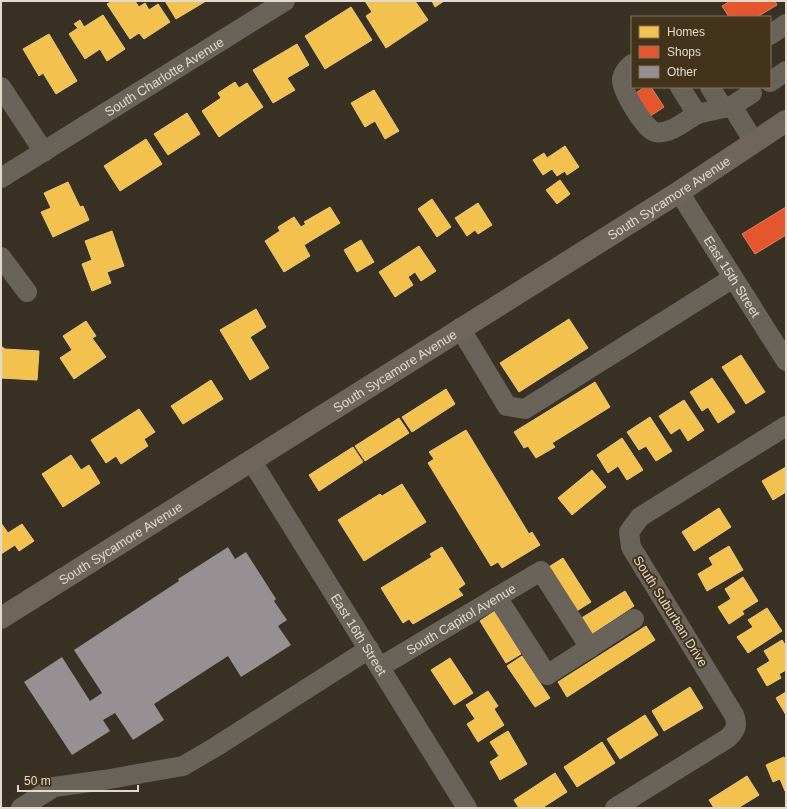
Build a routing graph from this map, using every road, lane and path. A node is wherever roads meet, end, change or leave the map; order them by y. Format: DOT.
graph roads {
  1 [pos="285,1"];
  2 [pos="786,24"];
  3 [pos="771,34"];
  4 [pos="631,65"];
  5 [pos="786,71"];
  6 [pos="771,81"];
  7 [pos="1,87"];
  8 [pos="681,88"];
  9 [pos="711,88"];
  10 [pos="754,89"];
  11 [pos="728,107"];
  12 [pos="697,114"];
  13 [pos="786,121"];
  14 [pos="754,142"];
  15 [pos="44,152"];
  16 [pos="1,178"];
  17 [pos="678,192"];
  18 [pos="1,257"];
  19 [pos="733,278"];
  20 [pos="27,292"];
  21 [pos="460,328"];
  22 [pos="786,361"];
  23 [pos="786,426"];
  24 [pos="251,460"];
  25 [pos="497,597"];
  26 [pos="1,618"];
  27 [pos="634,619"];
  28 [pos="590,648"];
  29 [pos="369,649"];
  30 [pos="380,666"];
  31 [pos="21,808"];
  32 [pos="467,808"];
  33 [pos="615,808"];
  1 -- 15 [label="street, South Charlotte Avenue"];
  2 -- 3 [label="street"];
  4 -- 12 [label="street"];
  5 -- 6 [label="street"];
  7 -- 15 [label="street"];
  8 -- 12 [label="street"];
  9 -- 11 [label="street"];
  10 -- 11 [label="street"];
  11 -- 12 [label="street"];
  11 -- 14 [label="street"];
  13 -- 14 [label="main road, South Sycamore Avenue"];
  14 -- 17 [label="main road, South Sycamore Avenue"];
  15 -- 16 [label="street, South Charlotte Avenue"];
  17 -- 19 [label="street, East 15th Street"];
  17 -- 21 [label="main road, South Sycamore Avenue"];
  18 -- 20 [label="street"];
  19 -- 21 [label="street"];
  19 -- 22 [label="street, East 15th Street"];
  21 -- 24 [label="main road, South Sycamore Avenue"];
  23 -- 33 [label="street, South Suburban Drive"];
  24 -- 26 [label="main road, South Sycamore Avenue"];
  24 -- 29 [label="street, East 16th Street"];
  25 -- 28 [label="street"];
  25 -- 28 [label="street, South Capitol Avenue"];
  25 -- 30 [label="street, South Capitol Avenue"];
  27 -- 28 [label="street"];
  29 -- 30 [label="street, East 16th Street"];
  29 -- 31 [label="street"];
  30 -- 32 [label="street, East 16th Street"];
}
